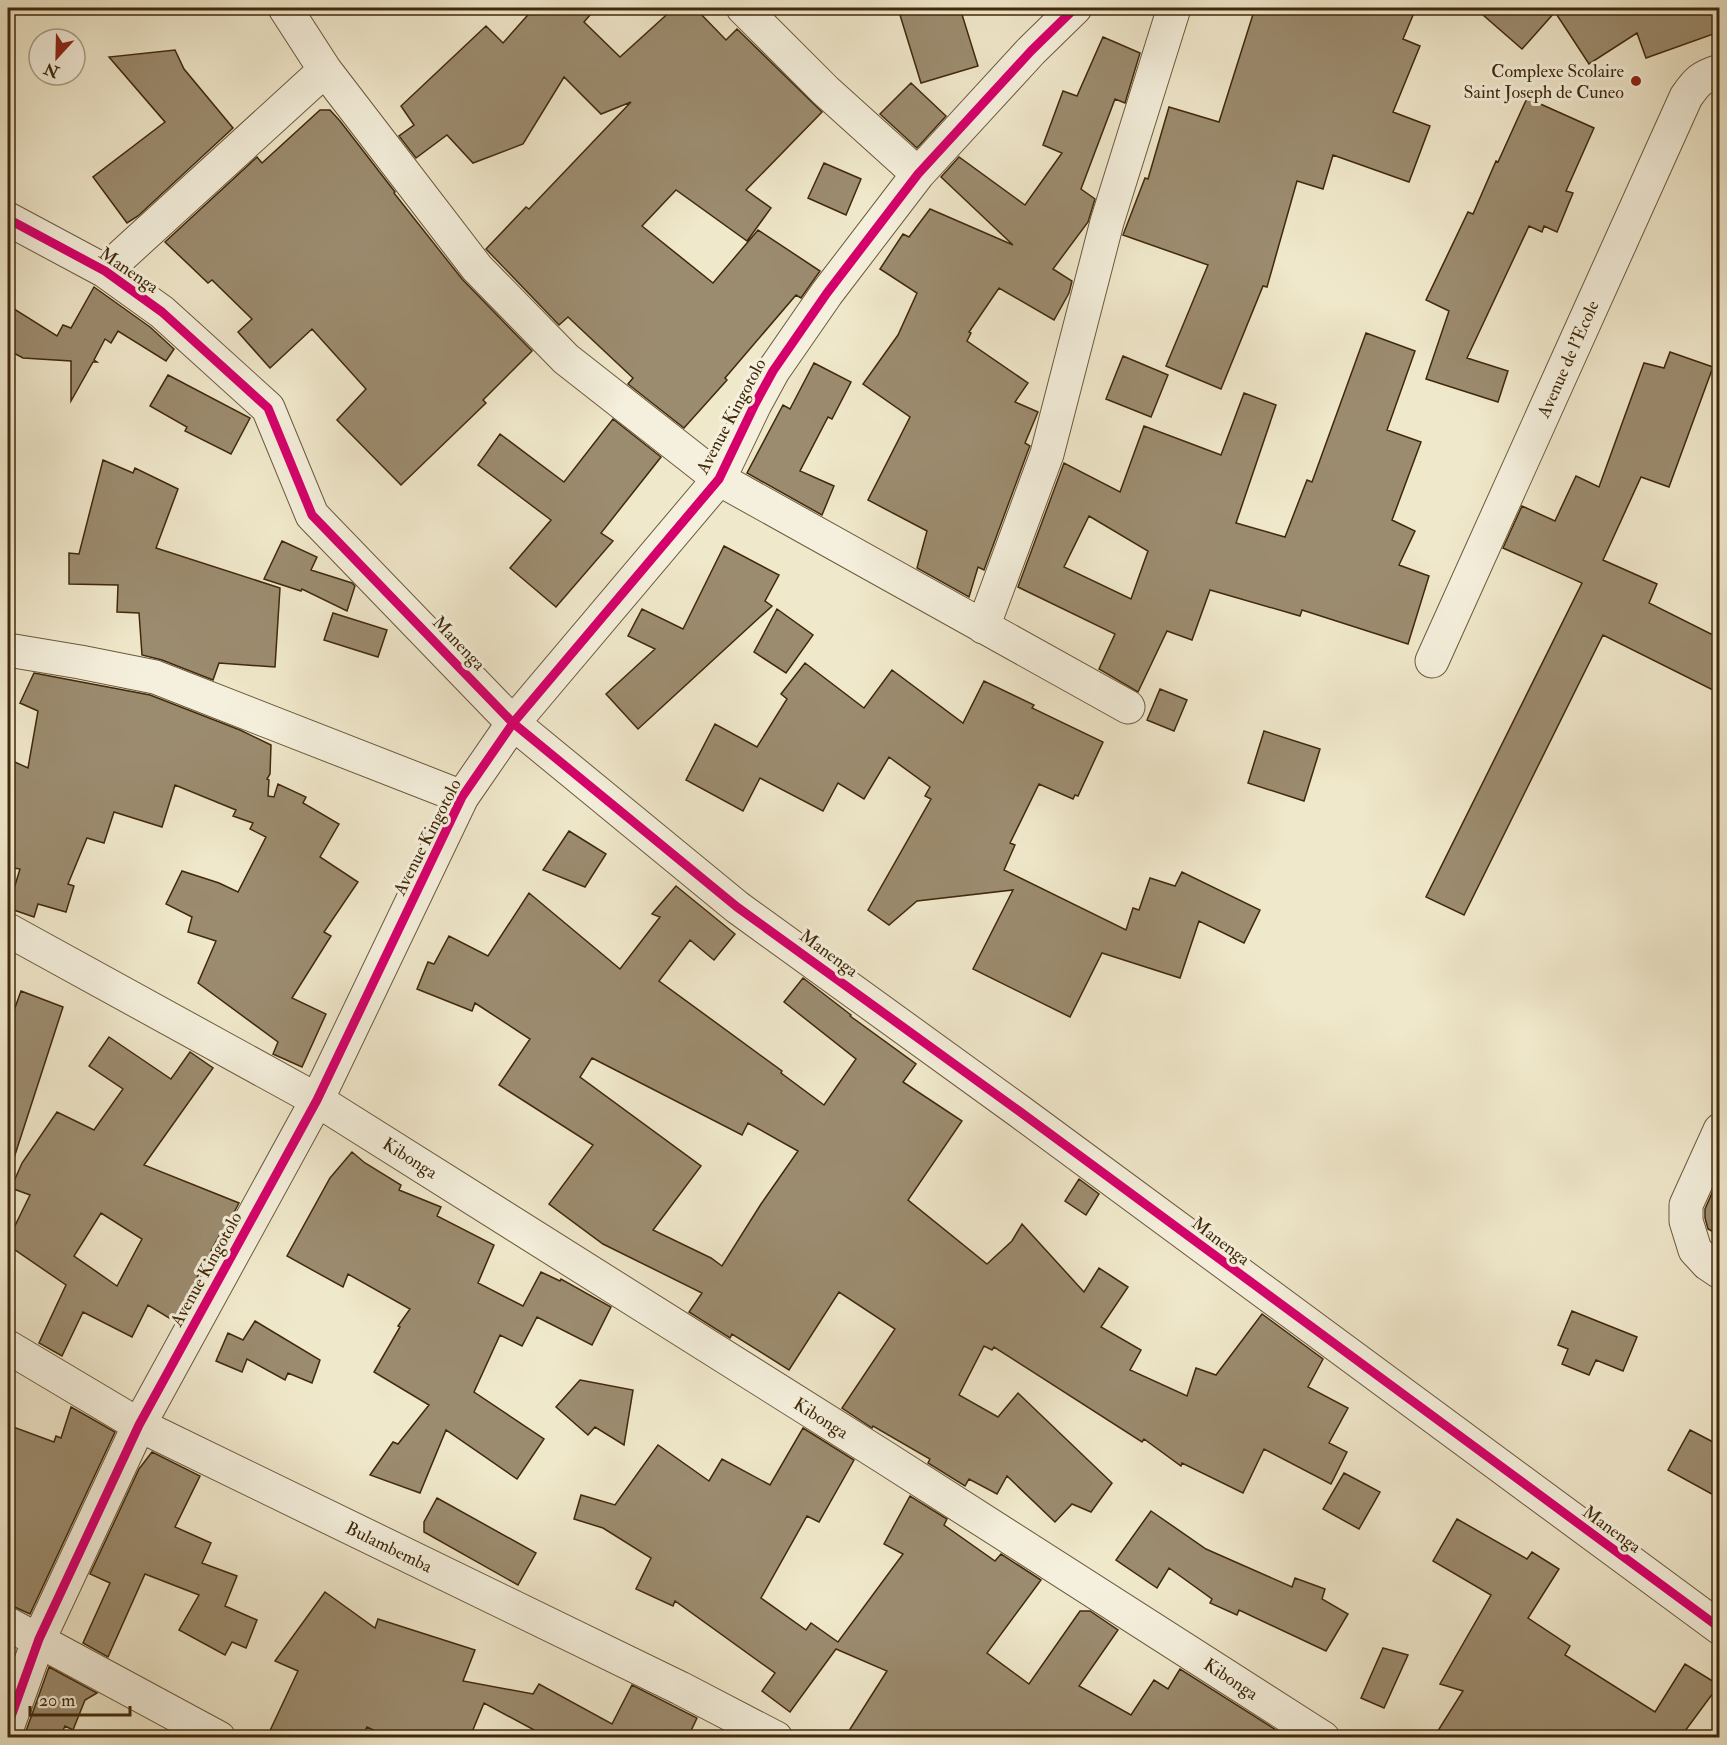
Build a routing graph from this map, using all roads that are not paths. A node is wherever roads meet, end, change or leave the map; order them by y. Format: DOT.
graph roads {
  1 [pos="285,8"];
  2 [pos="743,8"];
  3 [pos="1075,8"];
  4 [pos="1174,8"];
  5 [pos="325,70"];
  6 [pos="1719,71"];
  7 [pos="918,174"];
  8 [pos="9,219"];
  9 [pos="105,271"];
  10 [pos="719,479"];
  11 [pos="983,627"];
  12 [pos="8,650"];
  13 [pos="1432,661"];
  14 [pos="1128,708"];
  15 [pos="513,723"];
  16 [pos="462,798"];
  17 [pos="8,930"];
  18 [pos="317,1100"];
  19 [pos="1719,1130"];
  20 [pos="1719,1272"];
  21 [pos="8,1347"];
  22 [pos="139,1425"];
  23 [pos="1717,1621"];
  24 [pos="8,1624"];
  25 [pos="39,1640"];
  26 [pos="8,1725"];
  27 [pos="219,1737"];
  28 [pos="776,1737"];
  29 [pos="1323,1737"];
  1 -- 5 [label="street"];
  2 -- 7 [label="street"];
  3 -- 7 [label="street, Avenue Kingotolo"];
  4 -- 11 [label="street"];
  5 -- 9 [label="street"];
  5 -- 10 [label="street"];
  6 -- 13 [label="street, Avenue de l'Ecole"];
  7 -- 10 [label="street, Avenue Kingotolo"];
  8 -- 9 [label="street, Manenga"];
  9 -- 15 [label="street, Manenga"];
  10 -- 11 [label="street"];
  10 -- 15 [label="street, Avenue Kingotolo"];
  11 -- 14 [label="street"];
  12 -- 16 [label="street"];
  15 -- 16 [label="street, Avenue Kingotolo"];
  15 -- 23 [label="street, Manenga"];
  16 -- 18 [label="street, Avenue Kingotolo"];
  17 -- 18 [label="street, Kibonga"];
  18 -- 22 [label="street, Avenue Kingotolo"];
  18 -- 29 [label="street, Kibonga"];
  19 -- 20 [label="street"];
  21 -- 22 [label="street, Bulambemba"];
  22 -- 25 [label="street, Avenue Kingotolo"];
  22 -- 28 [label="street, Bulambemba"];
  24 -- 25 [label="street"];
  25 -- 26 [label="street, Avenue Kingotolo"];
  25 -- 27 [label="street"];
}
